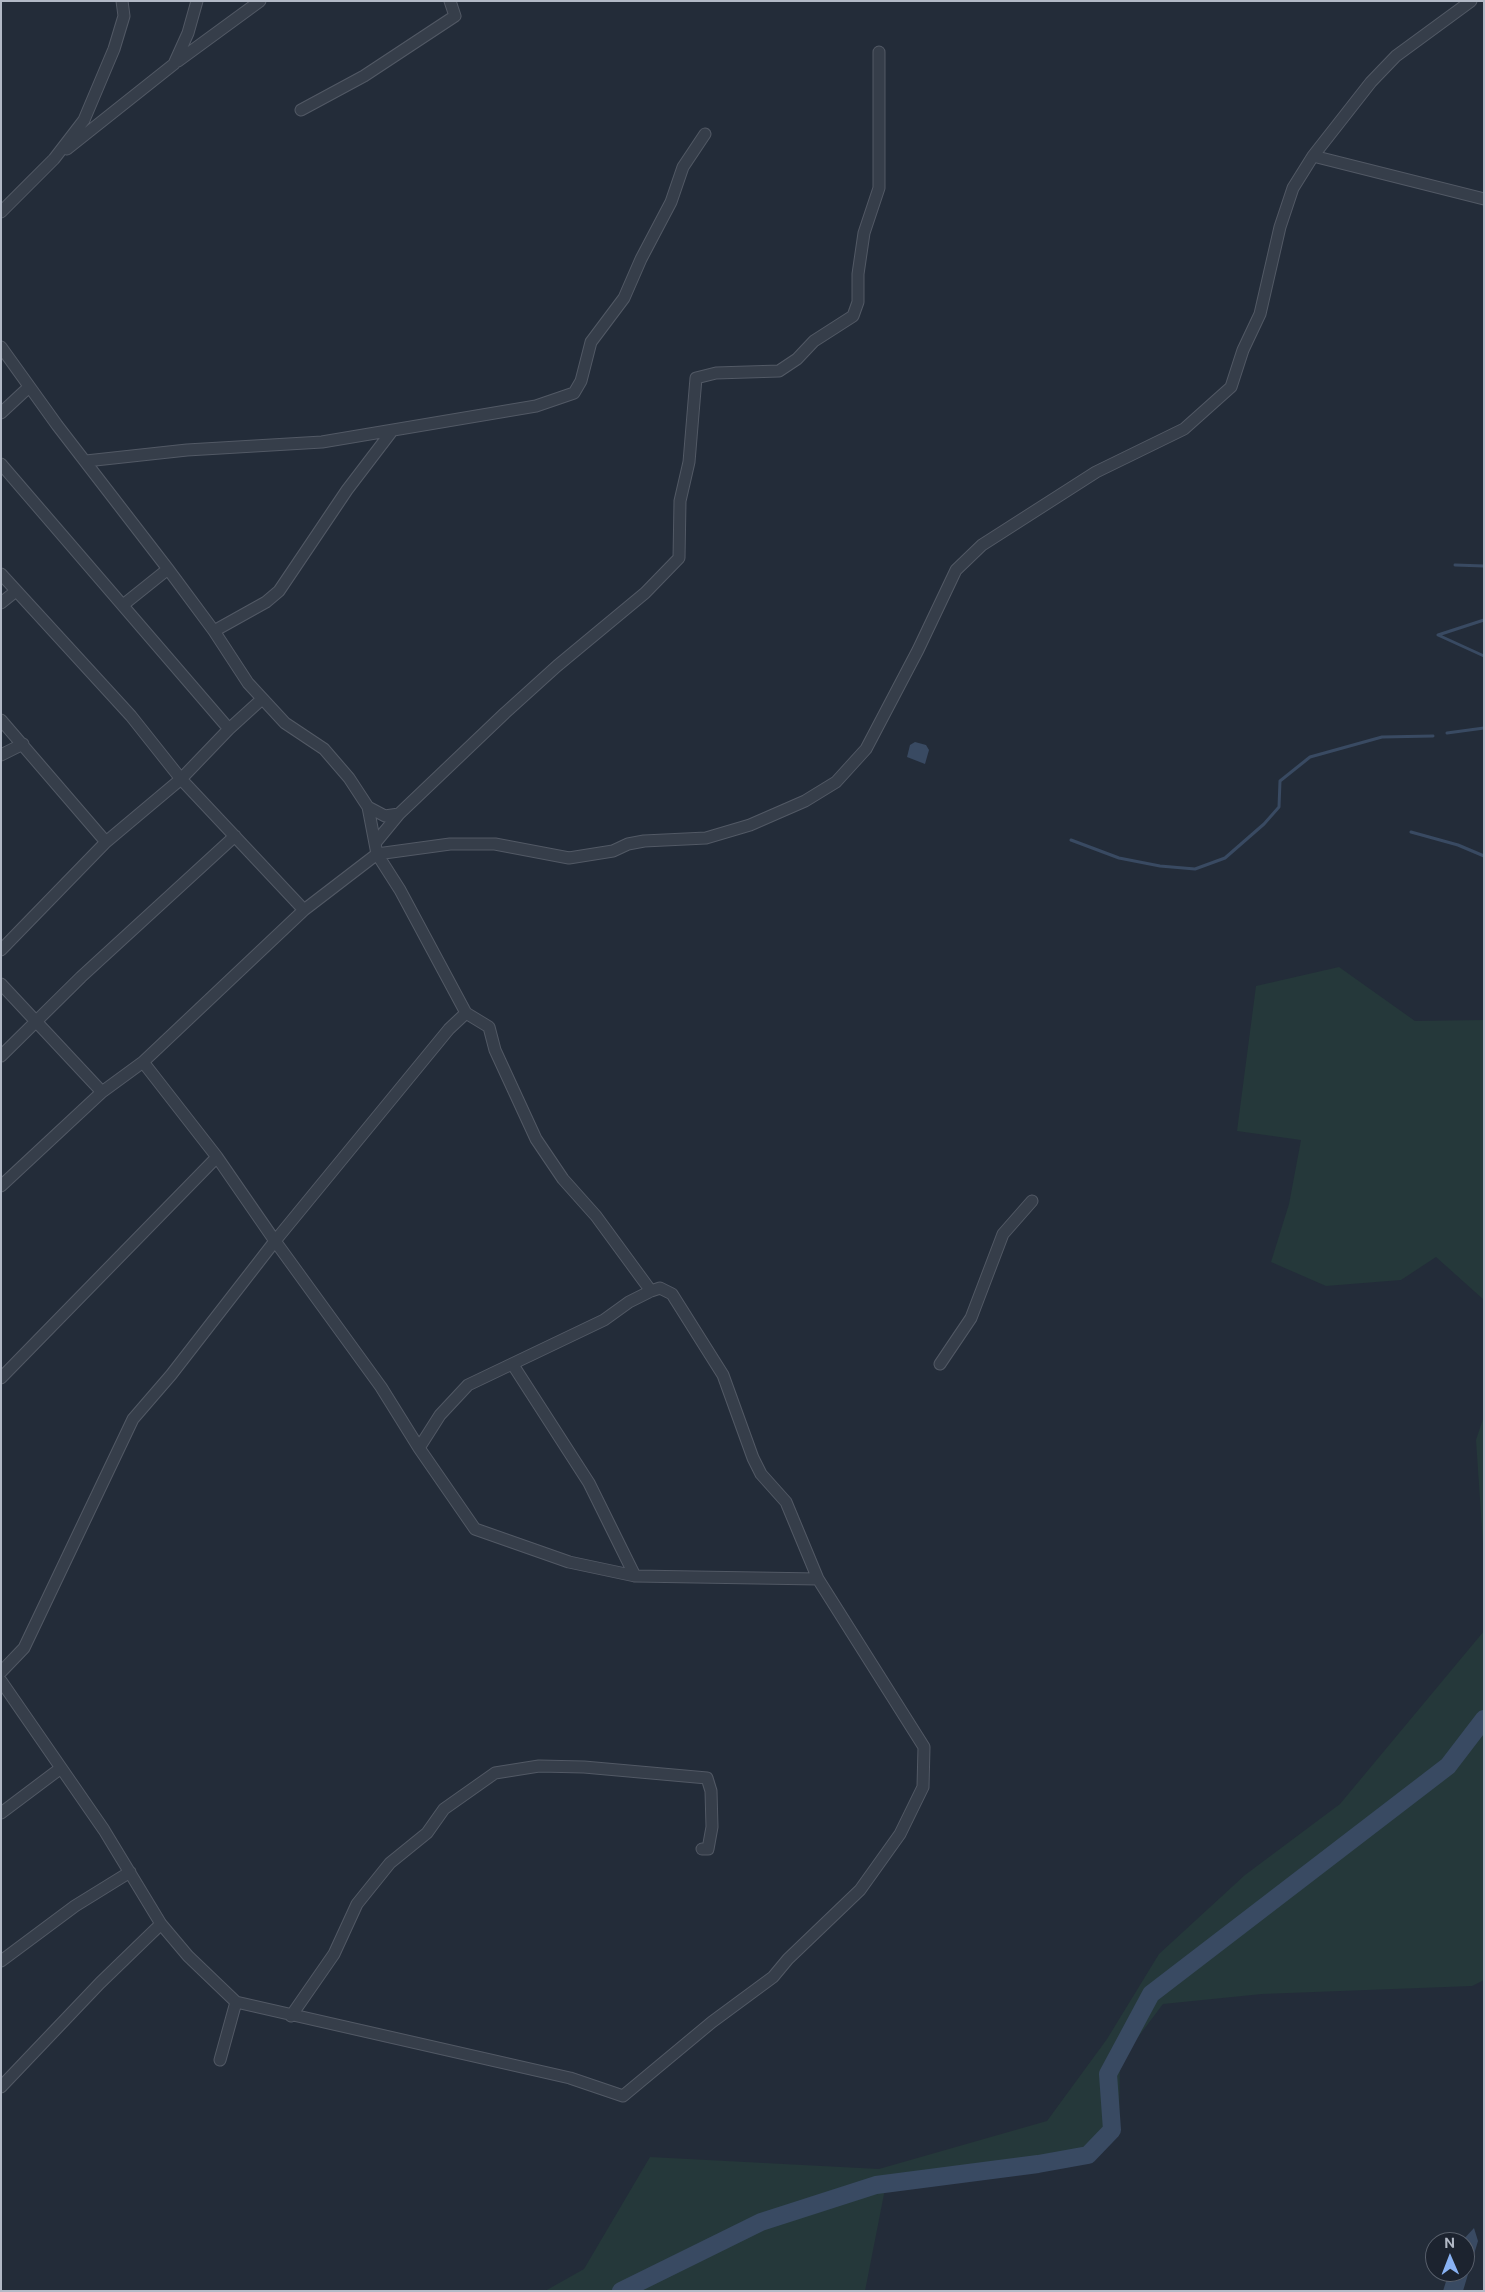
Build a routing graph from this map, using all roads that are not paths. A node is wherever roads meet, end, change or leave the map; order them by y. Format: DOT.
graph roads {
  1 [pos="122,1"];
  2 [pos="197,1"];
  3 [pos="260,1"];
  4 [pos="450,1"];
  5 [pos="1471,1"];
  6 [pos="879,52"];
  7 [pos="174,64"];
  8 [pos="300,110"];
  9 [pos="705,134"];
  10 [pos="1313,156"];
  11 [pos="54,159"];
  12 [pos="1484,200"];
  13 [pos="1,212"];
  14 [pos="1,347"];
  15 [pos="29,387"];
  16 [pos="1,413"];
  17 [pos="392,431"];
  18 [pos="86,461"];
  19 [pos="1,464"];
  20 [pos="168,569"];
  21 [pos="1,574"];
  22 [pos="16,591"];
  23 [pos="1,602"];
  24 [pos="123,605"];
  25 [pos="214,631"];
  26 [pos="262,699"];
  27 [pos="1,720"];
  28 [pos="229,729"];
  29 [pos="23,744"];
  30 [pos="1,755"];
  31 [pos="181,778"];
  32 [pos="368,807"];
  33 [pos="399,814"];
  34 [pos="235,836"];
  35 [pos="106,842"];
  36 [pos="377,848"];
  37 [pos="304,910"];
  38 [pos="1,950"];
  39 [pos="1,984"];
  40 [pos="466,1013"];
  41 [pos="36,1021"];
  42 [pos="1,1056"];
  43 [pos="142,1062"];
  44 [pos="102,1092"];
  45 [pos="216,1157"];
  46 [pos="1,1186"];
  47 [pos="1032,1201"];
  48 [pos="274,1241"];
  49 [pos="651,1291"];
  50 [pos="940,1364"];
  51 [pos="513,1365"];
  52 [pos="1,1378"];
  53 [pos="419,1448"];
  54 [pos="635,1576"];
  55 [pos="818,1579"];
  56 [pos="1,1672"];
  57 [pos="1,1681"];
  58 [pos="61,1768"];
  59 [pos="1,1813"];
  60 [pos="702,1849"];
  61 [pos="130,1872"];
  62 [pos="161,1924"];
  63 [pos="1,1961"];
  64 [pos="236,2002"];
  65 [pos="291,2016"];
  66 [pos="220,2060"];
  67 [pos="1,2087"];
  1 -- 11 [label="street"];
  2 -- 7 [label="street"];
  3 -- 7 [label="street"];
  4 -- 8 [label="street"];
  5 -- 10 [label="street"];
  6 -- 33 [label="street"];
  7 -- 11 [label="street"];
  9 -- 17 [label="street"];
  10 -- 12 [label="street"];
  10 -- 36 [label="street"];
  11 -- 13 [label="street"];
  14 -- 15 [label="street"];
  15 -- 16 [label="street"];
  15 -- 18 [label="street"];
  17 -- 18 [label="street"];
  17 -- 25 [label="street"];
  18 -- 20 [label="street"];
  19 -- 24 [label="street"];
  20 -- 24 [label="street"];
  20 -- 25 [label="street"];
  21 -- 22 [label="street"];
  22 -- 23 [label="street"];
  22 -- 31 [label="street"];
  24 -- 28 [label="street"];
  25 -- 26 [label="street"];
  26 -- 28 [label="street"];
  26 -- 32 [label="street"];
  27 -- 29 [label="street"];
  28 -- 31 [label="street"];
  29 -- 30 [label="street"];
  29 -- 35 [label="street"];
  31 -- 34 [label="street"];
  31 -- 35 [label="street"];
  32 -- 33 [label="street"];
  32 -- 36 [label="street"];
  33 -- 36 [label="street"];
  34 -- 37 [label="street"];
  34 -- 41 [label="street"];
  35 -- 38 [label="street"];
  36 -- 37 [label="street"];
  36 -- 40 [label="street"];
  37 -- 43 [label="street"];
  39 -- 41 [label="street"];
  40 -- 48 [label="street"];
  40 -- 49 [label="street"];
  41 -- 42 [label="street"];
  41 -- 44 [label="street"];
  43 -- 44 [label="street"];
  43 -- 45 [label="street"];
  44 -- 46 [label="street"];
  45 -- 48 [label="street"];
  45 -- 52 [label="street"];
  47 -- 50 [label="street"];
  48 -- 53 [label="street"];
  48 -- 56 [label="street"];
  49 -- 51 [label="street"];
  49 -- 55 [label="street"];
  51 -- 53 [label="street"];
  51 -- 54 [label="street"];
  53 -- 54 [label="street"];
  54 -- 55 [label="street"];
  55 -- 65 [label="street"];
  57 -- 58 [label="street"];
  58 -- 59 [label="street"];
  58 -- 61 [label="street"];
  60 -- 65 [label="street"];
  61 -- 62 [label="street"];
  61 -- 63 [label="street"];
  62 -- 64 [label="street"];
  62 -- 67 [label="street"];
  64 -- 65 [label="street"];
  64 -- 66 [label="street"];
}
